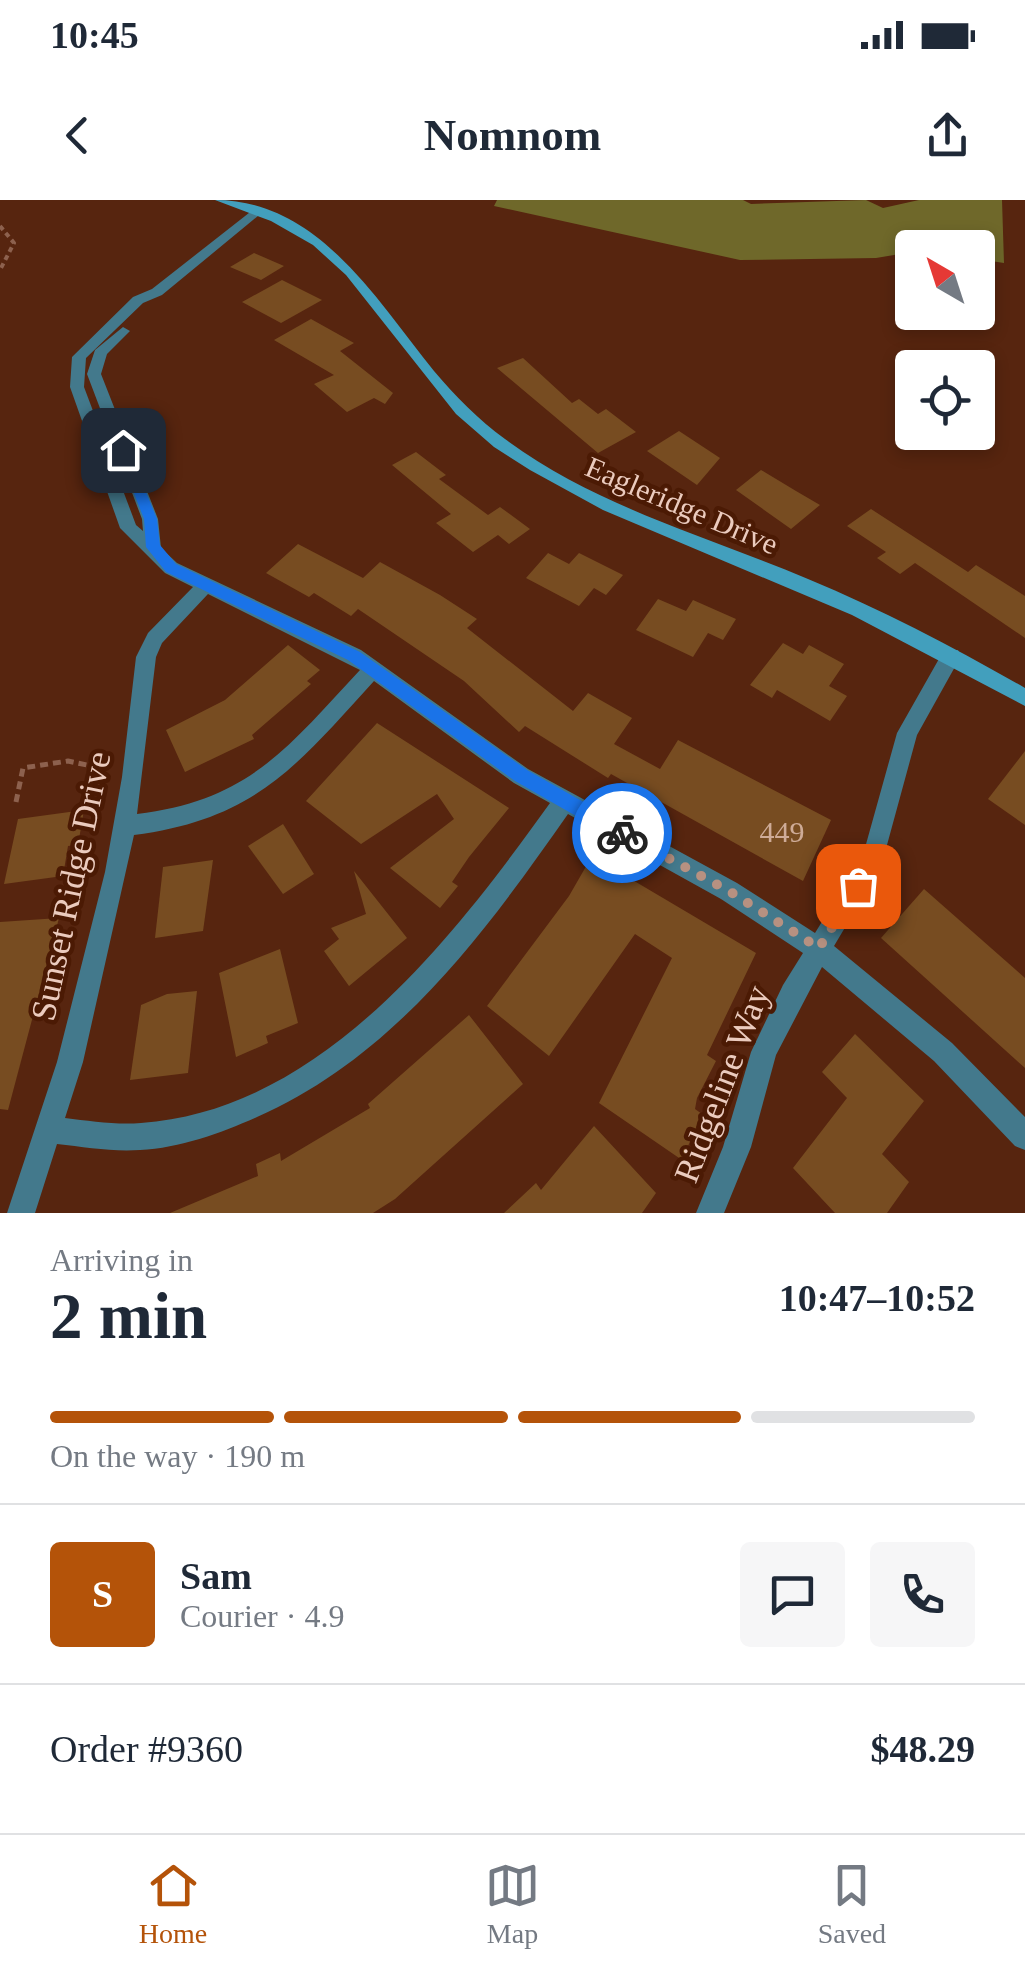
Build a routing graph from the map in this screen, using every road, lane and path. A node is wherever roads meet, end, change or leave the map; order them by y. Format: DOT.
graph roads {
  1 [pos="221,200"];
  2 [pos="258,212"];
  3 [pos="0,226"];
  4 [pos="0,270"];
  5 [pos="204,587"];
  6 [pos="951,656"];
  7 [pos="374,668"];
  8 [pos="1025,698"];
  9 [pos="110,792"];
  10 [pos="16,802"];
  11 [pos="564,802"];
  12 [pos="125,826"];
  13 [pos="819,948"];
  14 [pos="49,1130"];
  15 [pos="1025,1136"];
  16 [pos="22,1213"];
  17 [pos="710,1213"];
  1 -- 2 [label="main road, Eagleridge Drive"];
  2 -- 5 [label="street"];
  2 -- 6 [label="main road, Eagleridge Drive"];
  3 -- 4 [label="path"];
  5 -- 7 [label="street"];
  5 -- 12 [label="street, Sunset Ridge Drive"];
  6 -- 8 [label="main road, Eagleridge Drive"];
  6 -- 13 [label="street, Ridgeline Way"];
  7 -- 11 [label="street"];
  7 -- 12 [label="street"];
  9 -- 10 [label="path"];
  11 -- 13 [label="street"];
  11 -- 14 [label="street"];
  12 -- 14 [label="street, Sunset Ridge Drive"];
  13 -- 15 [label="street"];
  13 -- 17 [label="street, Ridgeline Way"];
  14 -- 16 [label="street, Sunset Ridge Drive"];
}
